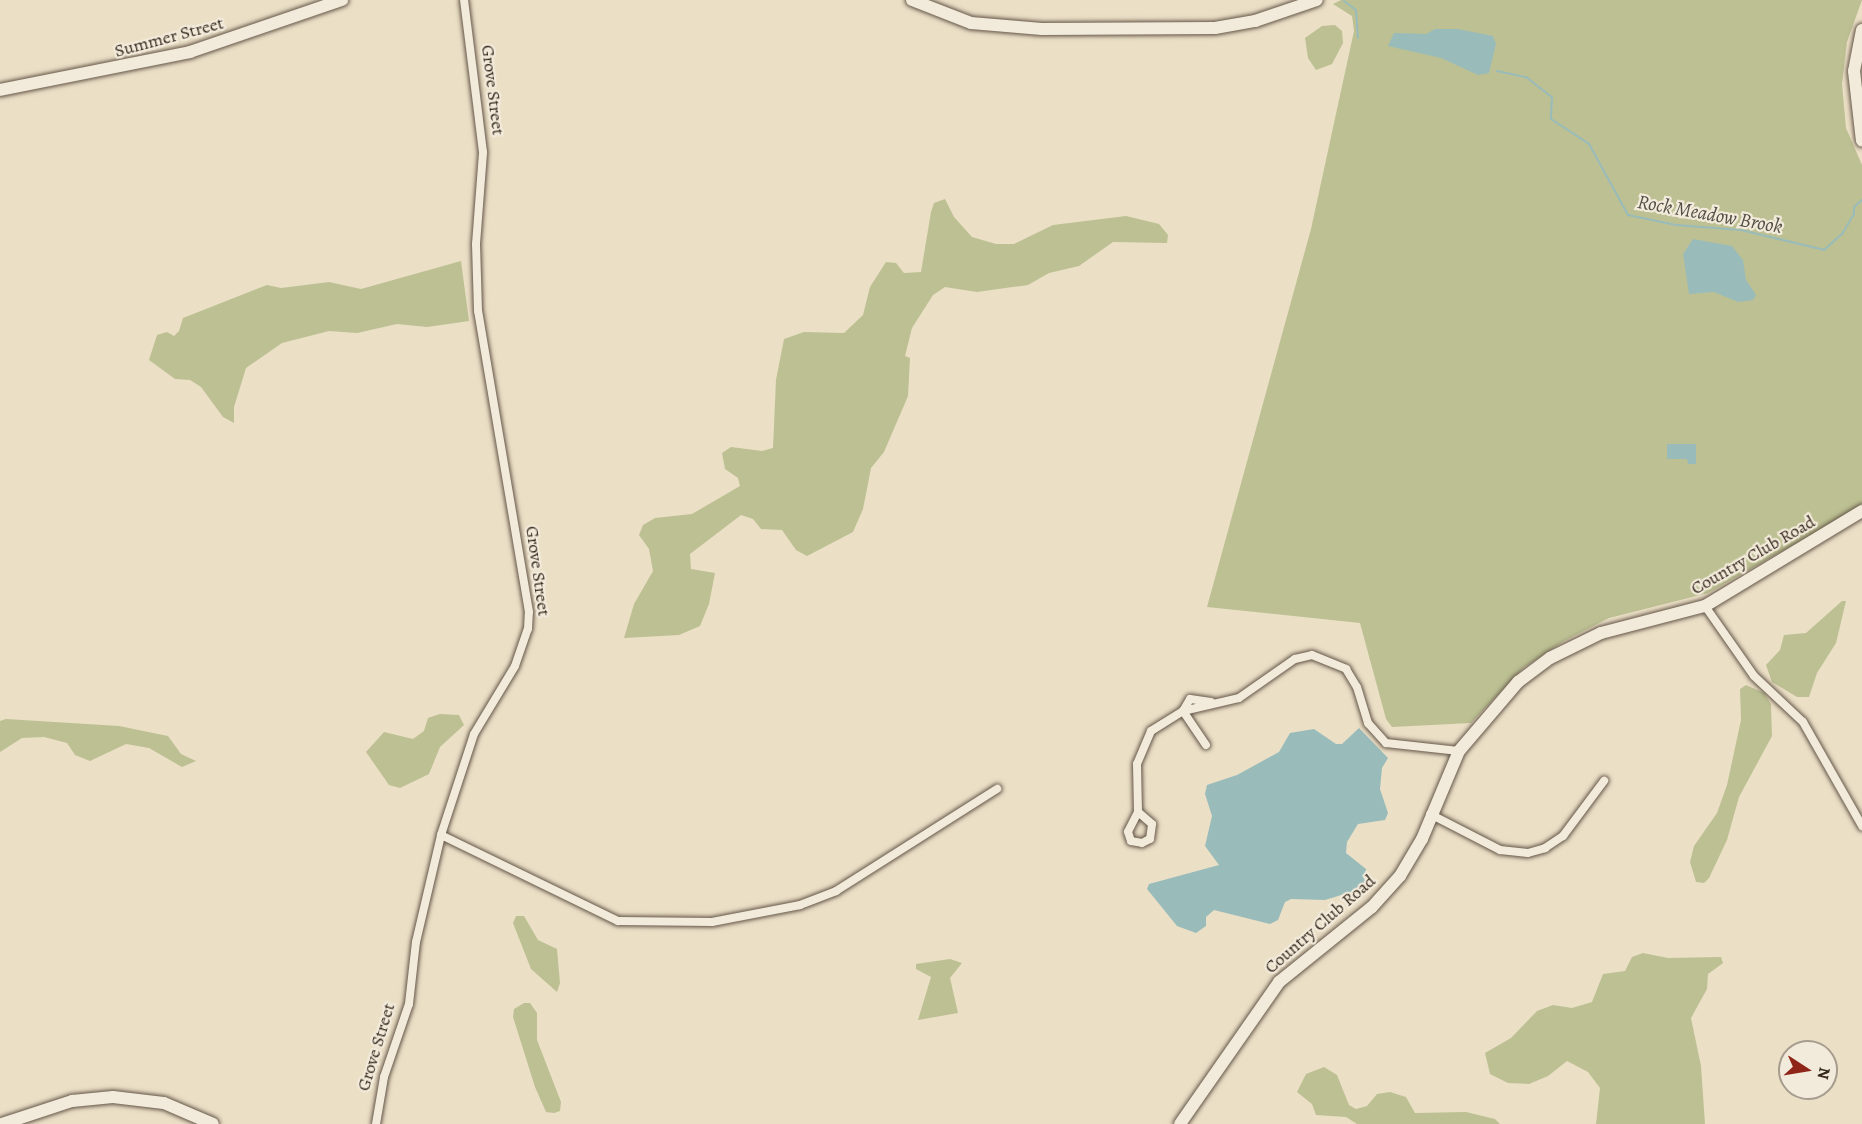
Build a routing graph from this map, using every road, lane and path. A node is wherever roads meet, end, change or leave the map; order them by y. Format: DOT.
graph roads {
  1 [pos="342,0"];
  2 [pos="464,0"];
  3 [pos="912,0"];
  4 [pos="1317,0"];
  5 [pos="1862,30"];
  6 [pos="0,90"];
  7 [pos="1862,141"];
  8 [pos="1862,511"];
  9 [pos="1705,606"];
  10 [pos="1183,711"];
  11 [pos="1206,745"];
  12 [pos="1458,751"];
  13 [pos="1604,781"];
  14 [pos="997,789"];
  15 [pos="1138,812"];
  16 [pos="1430,814"];
  17 [pos="1862,826"];
  18 [pos="441,835"];
  19 [pos="2,1124"];
  20 [pos="213,1124"];
  21 [pos="376,1124"];
  22 [pos="1180,1124"];
  1 -- 6 [label="street, Summer Street"];
  2 -- 18 [label="street, Grove Street"];
  3 -- 4 [label="street"];
  5 -- 7 [label="street"];
  8 -- 9 [label="street, Country Club Road"];
  9 -- 12 [label="street, Country Club Road"];
  9 -- 17 [label="street"];
  10 -- 11 [label="street"];
  10 -- 12 [label="street"];
  10 -- 15 [label="street"];
  12 -- 16 [label="street, Country Club Road"];
  13 -- 16 [label="street"];
  14 -- 18 [label="street"];
  16 -- 22 [label="street, Country Club Road"];
  18 -- 21 [label="street, Grove Street"];
  19 -- 20 [label="street"];
}
